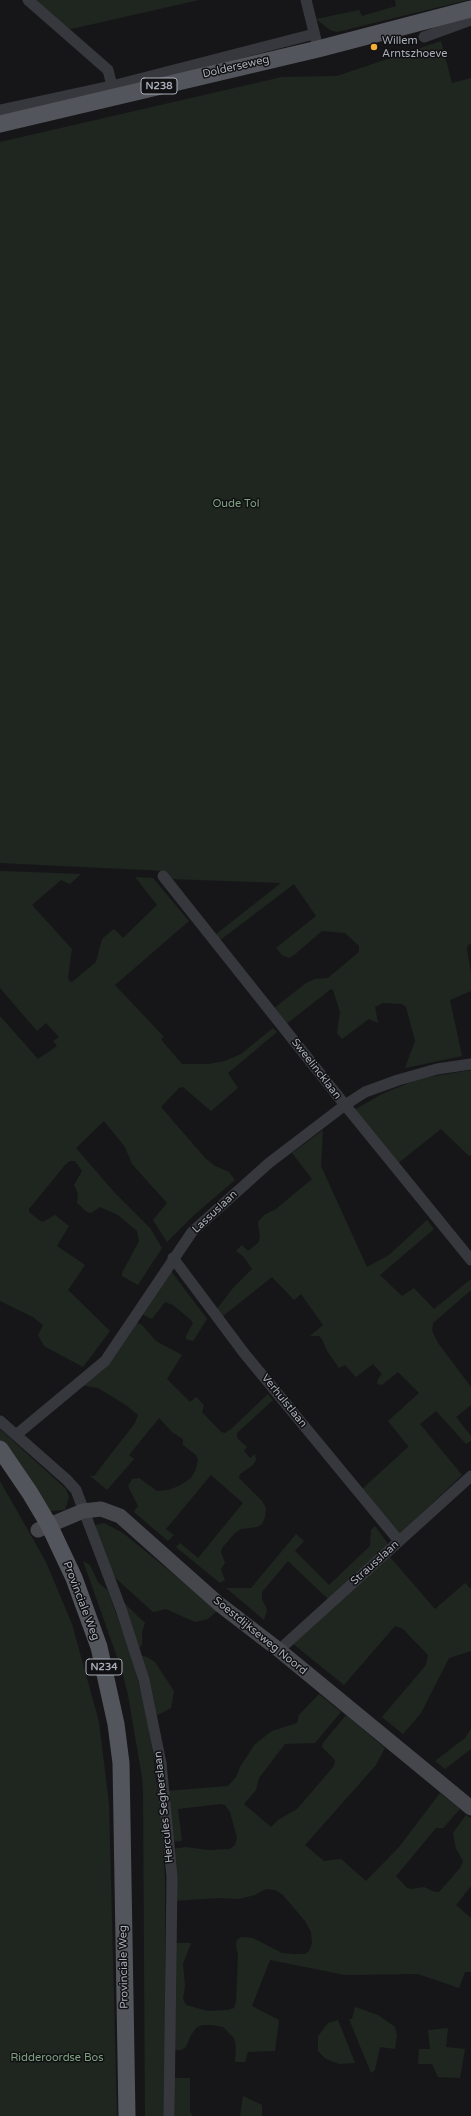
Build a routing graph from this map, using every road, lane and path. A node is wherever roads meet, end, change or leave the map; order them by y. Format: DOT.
graph roads {
  1 [pos="28,0"];
  2 [pos="306,0"];
  3 [pos="471,9"];
  4 [pos="471,20"];
  5 [pos="424,37"];
  6 [pos="316,42"];
  7 [pos="112,86"];
  8 [pos="0,110"];
  9 [pos="0,124"];
  10 [pos="163,876"];
  11 [pos="471,1064"];
  12 [pos="345,1105"];
  13 [pos="173,1258"];
  14 [pos="471,1260"];
  15 [pos="0,1421"];
  16 [pos="16,1435"];
  17 [pos="0,1449"];
  18 [pos="0,1468"];
  19 [pos="471,1476"];
  20 [pos="83,1511"];
  21 [pos="43,1528"];
  22 [pos="399,1541"];
  23 [pos="279,1650"];
  24 [pos="471,1808"];
  25 [pos="127,2116"];
  26 [pos="169,2116"];
  1 -- 7 [label="street"];
  2 -- 6 [label="street"];
  3 -- 6 [label="main road, Dolderseweg / N238"];
  4 -- 5 [label="street"];
  6 -- 7 [label="street"];
  6 -- 9 [label="main road, Dolderseweg / N238"];
  7 -- 8 [label="street"];
  10 -- 12 [label="street, Sweelincklaan"];
  11 -- 12 [label="street, Lassuslaan"];
  12 -- 13 [label="street, Lassuslaan"];
  12 -- 14 [label="street, Sweelincklaan"];
  13 -- 16 [label="street, Lassuslaan"];
  13 -- 22 [label="street, Verhulstlaan"];
  15 -- 16 [label="street"];
  16 -- 20 [label="street, Hercules Segherslaan"];
  17 -- 21 [label="main road, Provinciale Weg / N234"];
  18 -- 21 [label="main road, Provinciale Weg / N234"];
  19 -- 22 [label="street, Strausslaan"];
  20 -- 21 [label="main road, Soestdijkseweg Noord"];
  20 -- 23 [label="main road, Soestdijkseweg Noord"];
  20 -- 26 [label="street, Hercules Segherslaan"];
  21 -- 25 [label="main road, Provinciale Weg / N234"];
  22 -- 23 [label="street, Strausslaan"];
  23 -- 24 [label="main road, Soestdijkseweg Noord"];
}
